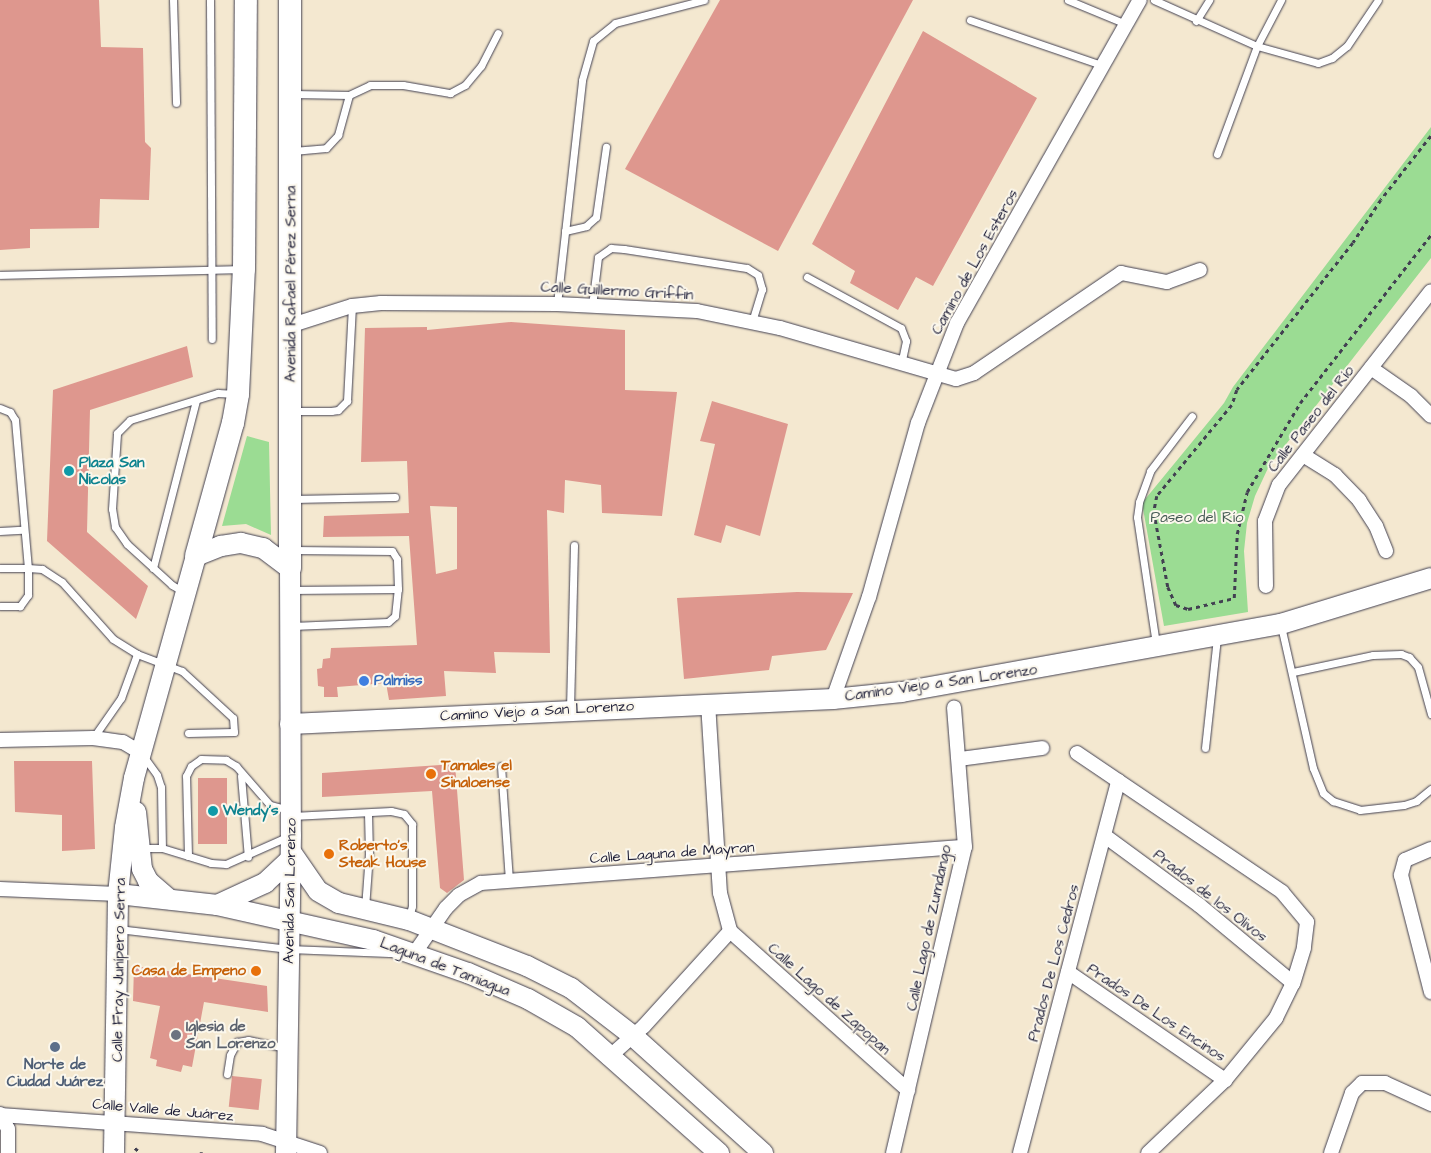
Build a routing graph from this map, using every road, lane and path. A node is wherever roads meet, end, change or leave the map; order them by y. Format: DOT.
graph roads {
  1 [pos="173,0"];
  2 [pos="210,0"];
  3 [pos="246,0"];
  4 [pos="290,0"];
  5 [pos="704,0"];
  6 [pos="1069,0"];
  7 [pos="1140,0"];
  8 [pos="1154,0"];
  9 [pos="1209,0"];
  10 [pos="1281,0"];
  11 [pos="1378,0"];
  12 [pos="970,20"];
  13 [pos="1196,21"];
  14 [pos="1126,24"];
  15 [pos="498,33"];
  16 [pos="1257,46"];
  17 [pos="1105,66"];
  18 [pos="290,94"];
  19 [pos="349,94"];
  20 [pos="176,102"];
  21 [pos="1431,136"];
  22 [pos="606,147"];
  23 [pos="290,152"];
  24 [pos="1217,154"];
  25 [pos="565,231"];
  26 [pos="1431,234"];
  27 [pos="212,268"];
  28 [pos="244,268"];
  29 [pos="1200,270"];
  30 [pos="0,275"];
  31 [pos="807,277"];
  32 [pos="1431,291"];
  33 [pos="557,304"];
  34 [pos="352,306"];
  35 [pos="592,306"];
  36 [pos="752,321"];
  37 [pos="292,325"];
  38 [pos="212,339"];
  39 [pos="901,365"];
  40 [pos="1371,368"];
  41 [pos="936,375"];
  42 [pos="238,394"];
  43 [pos="196,401"];
  44 [pos="0,408"];
  45 [pos="291,410"];
  46 [pos="1192,416"];
  47 [pos="1431,416"];
  48 [pos="1303,455"];
  49 [pos="395,497"];
  50 [pos="290,499"];
  51 [pos="22,530"];
  52 [pos="0,531"];
  53 [pos="574,545"];
  54 [pos="1386,551"];
  55 [pos="196,556"];
  56 [pos="290,559"];
  57 [pos="0,568"];
  58 [pos="28,568"];
  59 [pos="153,568"];
  60 [pos="1431,578"];
  61 [pos="1266,586"];
  62 [pos="398,589"];
  63 [pos="291,590"];
  64 [pos="185,592"];
  65 [pos="0,606"];
  66 [pos="1281,624"];
  67 [pos="292,626"];
  68 [pos="1217,637"];
  69 [pos="1156,647"];
  70 [pos="137,654"];
  71 [pos="164,663"];
  72 [pos="1293,672"];
  73 [pos="833,699"];
  74 [pos="708,703"];
  75 [pos="954,707"];
  76 [pos="570,709"];
  77 [pos="1431,714"];
  78 [pos="290,724"];
  79 [pos="188,733"];
  80 [pos="93,738"];
  81 [pos="0,740"];
  82 [pos="1042,748"];
  83 [pos="1205,748"];
  84 [pos="141,753"];
  85 [pos="1078,754"];
  86 [pos="960,759"];
  87 [pos="501,766"];
  88 [pos="241,776"];
  89 [pos="134,778"];
  90 [pos="1118,781"];
  91 [pos="1431,789"];
  92 [pos="368,814"];
  93 [pos="291,835"];
  94 [pos="1104,836"];
  95 [pos="965,847"];
  96 [pos="138,848"];
  97 [pos="162,848"];
  98 [pos="1431,849"];
  99 [pos="188,856"];
  100 [pos="248,857"];
  101 [pos="718,866"];
  102 [pos="509,880"];
  103 [pos="0,889"];
  104 [pos="118,894"];
  105 [pos="169,898"];
  106 [pos="217,905"];
  107 [pos="364,910"];
  108 [pos="409,920"];
  109 [pos="289,921"];
  110 [pos="430,929"];
  111 [pos="118,930"];
  112 [pos="730,931"];
  113 [pos="289,949"];
  114 [pos="414,954"];
  115 [pos="1068,972"];
  116 [pos="1293,983"];
  117 [pos="1431,992"];
  118 [pos="633,1036"];
  119 [pos="289,1048"];
  120 [pos="608,1058"];
  121 [pos="227,1074"];
  122 [pos="1226,1080"];
  123 [pos="908,1090"];
  124 [pos="1431,1103"];
  125 [pos="0,1114"];
  126 [pos="116,1121"];
  127 [pos="286,1147"];
  128 [pos="135,1148"];
  129 [pos="8,1153"];
  130 [pos="114,1153"];
  131 [pos="141,1153"];
  132 [pos="320,1153"];
  133 [pos="719,1153"];
  134 [pos="763,1153"];
  135 [pos="893,1153"];
  136 [pos="1020,1153"];
  137 [pos="1148,1153"];
  138 [pos="1331,1153"];
  1 -- 20 [label="lane"];
  2 -- 27 [label="lane"];
  3 -- 28 [label="main road"];
  4 -- 18 [label="main road, Avenida Rafael Pérez Serna"];
  5 -- 25 [label="lane"];
  6 -- 14 [label="lane"];
  7 -- 14 [label="street, Camino de Los Esteros"];
  8 -- 13 [label="lane"];
  9 -- 13 [label="lane"];
  10 -- 16 [label="lane"];
  11 -- 16 [label="lane"];
  12 -- 17 [label="lane"];
  13 -- 16 [label="lane"];
  14 -- 17 [label="street, Camino de Los Esteros"];
  15 -- 19 [label="lane"];
  16 -- 24 [label="lane"];
  17 -- 41 [label="street, Camino de Los Esteros"];
  18 -- 19 [label="lane"];
  18 -- 23 [label="main road, Avenida Rafael Pérez Serna"];
  19 -- 23 [label="lane"];
  21 -- 26 [label="path"];
  22 -- 25 [label="lane"];
  23 -- 37 [label="main road, Avenida Rafael Pérez Serna"];
  25 -- 33 [label="lane"];
  27 -- 28 [label="lane"];
  27 -- 30 [label="lane"];
  27 -- 38 [label="lane"];
  28 -- 42 [label="main road"];
  29 -- 41 [label="street, Calle Guillermo Griffin"];
  31 -- 39 [label="lane"];
  32 -- 40 [label="street, Calle Paseo del Río"];
  33 -- 34 [label="street, Calle Guillermo Griffin"];
  33 -- 35 [label="street, Calle Guillermo Griffin"];
  34 -- 37 [label="street, Calle Guillermo Griffin"];
  34 -- 45 [label="lane"];
  35 -- 36 [label="street, Calle Guillermo Griffin"];
  35 -- 36 [label="lane"];
  36 -- 39 [label="street, Calle Guillermo Griffin"];
  37 -- 45 [label="main road, Avenida Rafael Pérez Serna"];
  39 -- 41 [label="street, Calle Guillermo Griffin"];
  40 -- 47 [label="street"];
  40 -- 48 [label="street, Calle Paseo del Río"];
  41 -- 73 [label="street, Camino de Los Esteros"];
  42 -- 43 [label="lane"];
  42 -- 55 [label="main road"];
  43 -- 59 [label="lane"];
  43 -- 59 [label="lane"];
  44 -- 51 [label="lane"];
  45 -- 50 [label="main road, Avenida Rafael Pérez Serna"];
  46 -- 69 [label="lane"];
  48 -- 54 [label="street"];
  48 -- 61 [label="street, Calle Paseo del Río"];
  49 -- 50 [label="lane"];
  50 -- 56 [label="main road, Avenida Rafael Pérez Serna"];
  51 -- 52 [label="lane"];
  51 -- 58 [label="lane"];
  53 -- 76 [label="lane"];
  55 -- 56 [label="main road"];
  55 -- 64 [label="main road, Calle Fray Junípero Serra"];
  56 -- 62 [label="lane"];
  56 -- 63 [label="main road, Avenida San Lorenzo"];
  57 -- 58 [label="lane"];
  58 -- 65 [label="lane"];
  58 -- 70 [label="lane"];
  59 -- 64 [label="lane"];
  60 -- 66 [label="main road, Camino Viejo a San Lorenzo"];
  62 -- 63 [label="lane"];
  62 -- 67 [label="lane"];
  63 -- 67 [label="main road, Avenida San Lorenzo"];
  64 -- 71 [label="main road, Calle Fray Junípero Serra"];
  66 -- 68 [label="main road, Camino Viejo a San Lorenzo"];
  66 -- 72 [label="lane"];
  67 -- 78 [label="main road, Avenida San Lorenzo"];
  68 -- 69 [label="main road, Camino Viejo a San Lorenzo"];
  68 -- 83 [label="lane"];
  69 -- 73 [label="main road, Camino Viejo a San Lorenzo"];
  70 -- 71 [label="lane"];
  70 -- 80 [label="lane"];
  71 -- 79 [label="lane"];
  71 -- 84 [label="main road, Calle Fray Junípero Serra"];
  72 -- 77 [label="lane"];
  72 -- 91 [label="lane"];
  73 -- 74 [label="main road, Camino Viejo a San Lorenzo"];
  74 -- 76 [label="main road, Camino Viejo a San Lorenzo"];
  74 -- 101 [label="street"];
  75 -- 86 [label="street, Calle Lago de Zumdango"];
  76 -- 78 [label="main road, Camino Viejo a San Lorenzo"];
  78 -- 93 [label="main road, Avenida San Lorenzo"];
  80 -- 81 [label="street"];
  80 -- 84 [label="street"];
  82 -- 86 [label="street"];
  84 -- 89 [label="main road, Calle Fray Junípero Serra"];
  84 -- 97 [label="lane"];
  85 -- 90 [label="street"];
  86 -- 95 [label="street, Calle Lago de Zumdango"];
  87 -- 102 [label="lane"];
  88 -- 93 [label="lane"];
  88 -- 99 [label="lane"];
  88 -- 100 [label="lane"];
  89 -- 96 [label="main road"];
  89 -- 104 [label="main road, Calle Fray Junípero Serra"];
  90 -- 94 [label="street, Prados De Los Cedros"];
  90 -- 116 [label="street"];
  92 -- 93 [label="lane"];
  92 -- 107 [label="lane"];
  92 -- 108 [label="lane"];
  93 -- 100 [label="lane"];
  93 -- 106 [label="main road"];
  93 -- 107 [label="main road, Laguna de Tamiagua"];
  93 -- 109 [label="main road, Avenida San Lorenzo"];
  94 -- 115 [label="street, Prados De Los Cedros"];
  94 -- 116 [label="street, Prados de los Olivos"];
  95 -- 101 [label="street, Calle Laguna de Mayran"];
  95 -- 123 [label="street, Calle Lago de Zumdango"];
  96 -- 97 [label="lane"];
  96 -- 105 [label="main road"];
  97 -- 99 [label="lane"];
  98 -- 117 [label="street"];
  99 -- 100 [label="lane"];
  101 -- 102 [label="street, Calle Laguna de Mayran"];
  101 -- 112 [label="street"];
  102 -- 110 [label="street, Calle Laguna de Mayran"];
  103 -- 104 [label="street"];
  104 -- 105 [label="main road, Laguna de Tamiagua"];
  104 -- 111 [label="main road, Calle Fray Junípero Serra"];
  105 -- 106 [label="main road, Laguna de Tamiagua"];
  106 -- 109 [label="main road, Laguna de Tamiagua"];
  107 -- 108 [label="main road, Laguna de Tamiagua"];
  108 -- 110 [label="main road, Laguna de Tamiagua"];
  109 -- 113 [label="main road, Avenida San Lorenzo"];
  109 -- 114 [label="main road, Laguna de Tamiagua"];
  110 -- 114 [label="street, Calle Laguna de Mayran"];
  110 -- 118 [label="main road, Laguna de Tamiagua"];
  111 -- 113 [label="lane"];
  111 -- 126 [label="main road, Calle Fray Junípero Serra"];
  112 -- 118 [label="street"];
  112 -- 123 [label="street, Calle Lago de Zapopan"];
  113 -- 114 [label="lane"];
  113 -- 119 [label="main road, Avenida San Lorenzo"];
  114 -- 120 [label="main road, Laguna de Tamiagua"];
  115 -- 122 [label="street, Prados De Los Encinos"];
  115 -- 136 [label="street, Prados De Los Cedros"];
  116 -- 122 [label="street"];
  118 -- 120 [label="street"];
  118 -- 134 [label="main road, Laguna de Tamiagua"];
  119 -- 121 [label="lane"];
  119 -- 127 [label="main road, Avenida San Lorenzo"];
  120 -- 133 [label="main road, Laguna de Tamiagua"];
  122 -- 137 [label="street"];
  123 -- 135 [label="street, Calle Lago de Zumdango"];
  124 -- 138 [label="street"];
  125 -- 126 [label="street, Calle Valle de Juárez"];
  125 -- 129 [label="street"];
  126 -- 127 [label="street, Calle Valle de Juárez"];
  126 -- 130 [label="main road, Calle Fray Junípero Serra"];
  127 -- 132 [label="street, Calle Valle de Juárez"];
  128 -- 131 [label="path"];
}
